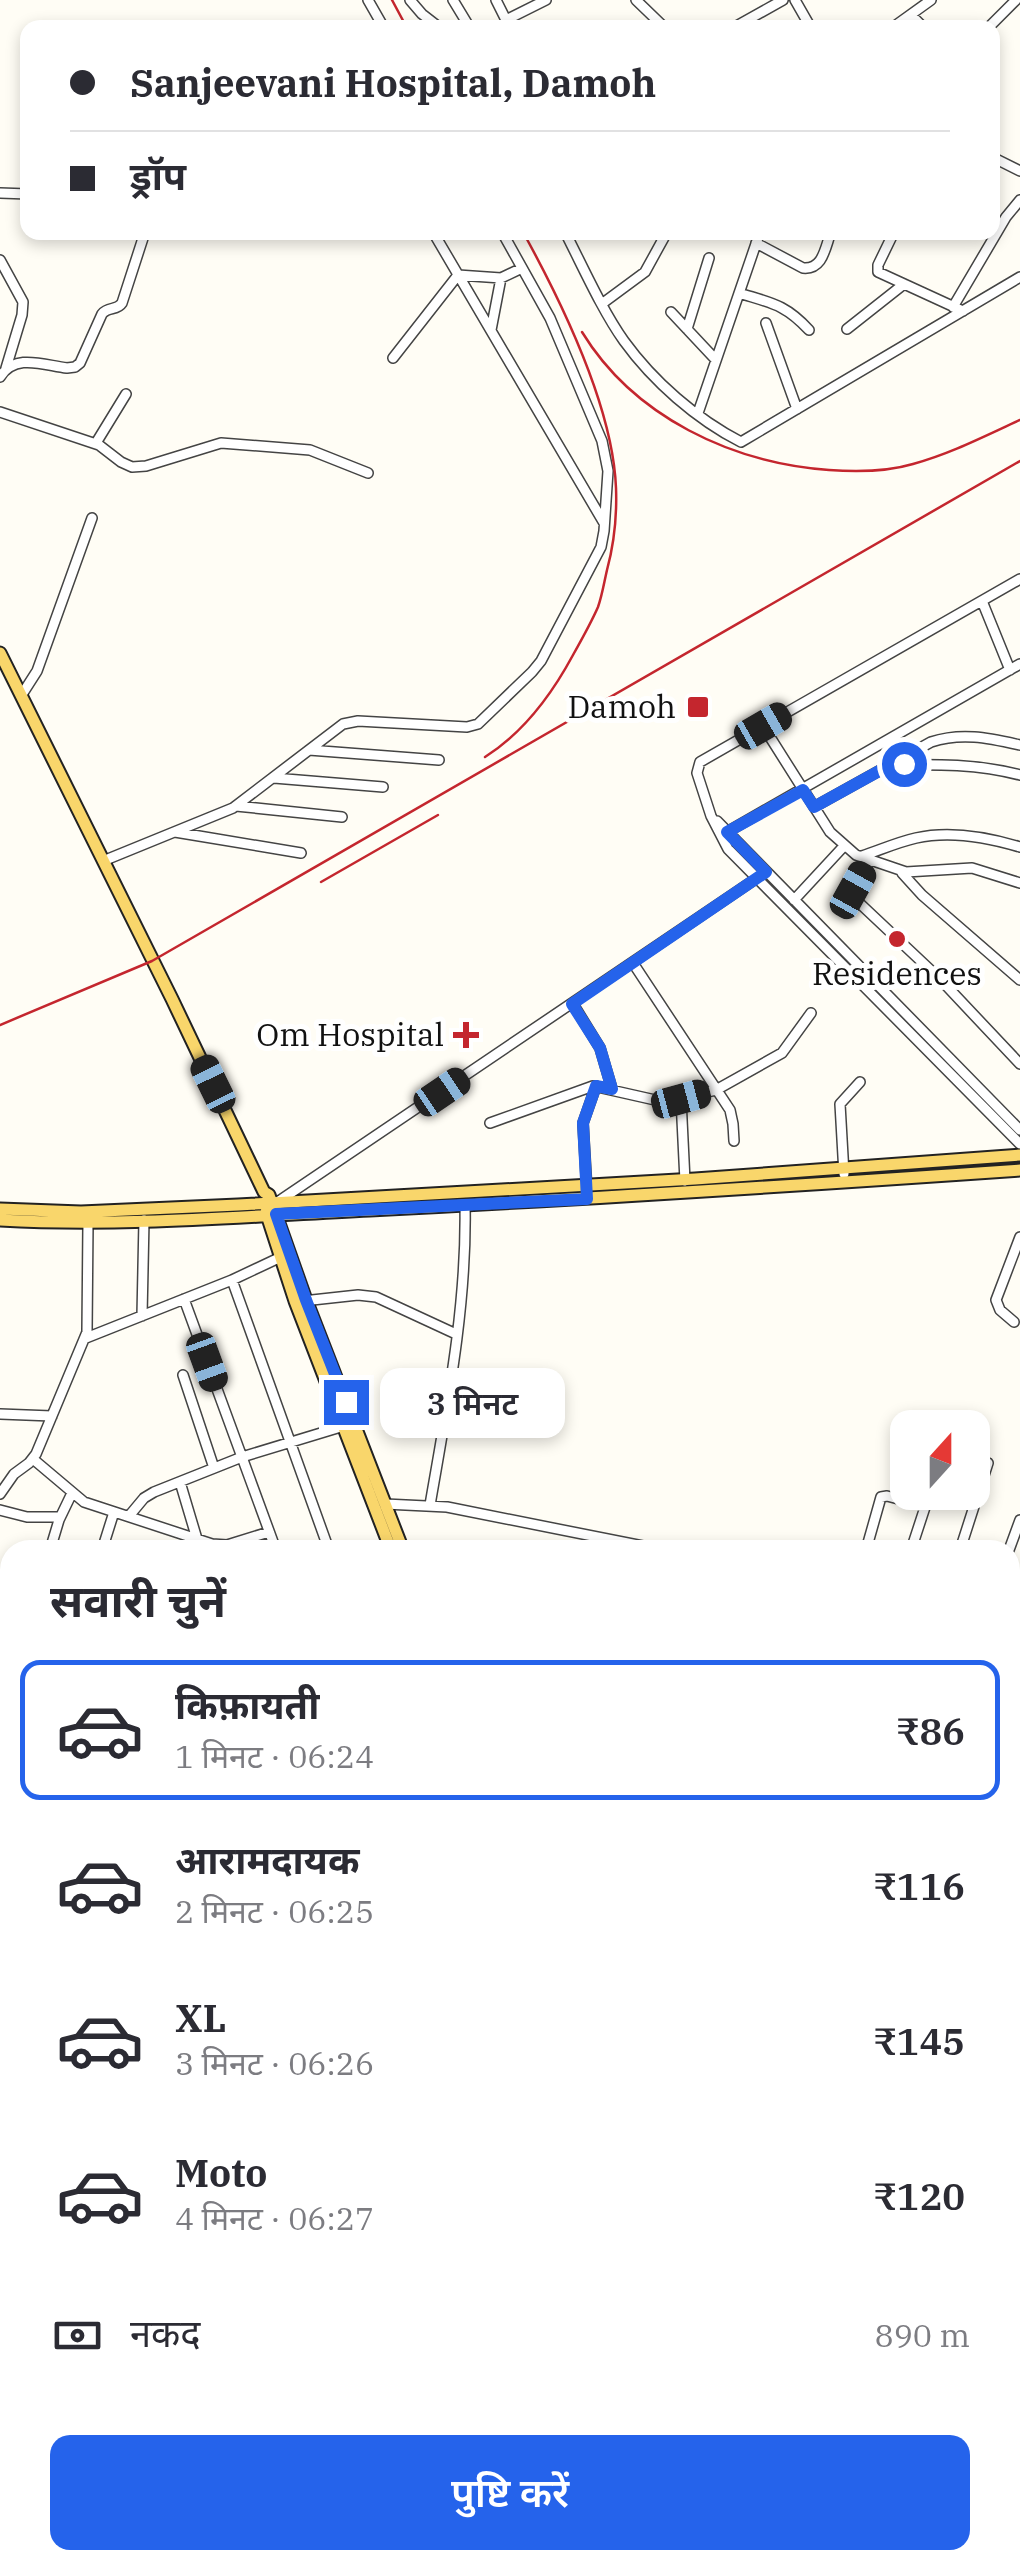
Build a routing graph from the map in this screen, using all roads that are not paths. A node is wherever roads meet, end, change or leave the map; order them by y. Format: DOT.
graph roads {
  1 [pos="410,0"];
  2 [pos="546,0"];
  3 [pos="636,0"];
  4 [pos="784,0"];
  5 [pos="931,0"];
  6 [pos="1016,0"];
  7 [pos="911,14"];
  8 [pos="430,20"];
  9 [pos="514,20"];
  10 [pos="657,20"];
  11 [pos="748,20"];
  12 [pos="903,20"];
  13 [pos="917,20"];
  14 [pos="996,20"];
  15 [pos="1020,200"];
  16 [pos="1000,228"];
  17 [pos="142,240"];
  18 [pos="438,240"];
  19 [pos="506,240"];
  20 [pos="568,240"];
  21 [pos="663,240"];
  22 [pos="757,240"];
  23 [pos="761,240"];
  24 [pos="828,240"];
  25 [pos="890,240"];
  26 [pos="994,240"];
  27 [pos="709,258"];
  28 [pos="0,260"];
  29 [pos="522,268"];
  30 [pos="458,275"];
  31 [pos="1020,277"];
  32 [pos="501,278"];
  33 [pos="904,284"];
  34 [pos="739,293"];
  35 [pos="603,302"];
  36 [pos="958,309"];
  37 [pos="671,312"];
  38 [pos="766,323"];
  39 [pos="847,328"];
  40 [pos="687,329"];
  41 [pos="809,330"];
  42 [pos="491,331"];
  43 [pos="394,358"];
  44 [pos="716,360"];
  45 [pos="3,372"];
  46 [pos="126,394"];
  47 [pos="796,409"];
  48 [pos="0,412"];
  49 [pos="698,414"];
  50 [pos="96,444"];
  51 [pos="368,473"];
  52 [pos="92,518"];
  53 [pos="604,524"];
  54 [pos="1020,579"];
  55 [pos="982,601"];
  56 [pos="0,654"];
  57 [pos="1015,667"];
  58 [pos="21,696"];
  59 [pos="763,726"];
  60 [pos="1017,741"];
  61 [pos="309,750"];
  62 [pos="439,760"];
  63 [pos="890,765"];
  64 [pos="1020,775"];
  65 [pos="274,778"];
  66 [pos="383,788"];
  67 [pos="803,790"];
  68 [pos="236,806"];
  69 [pos="814,807"];
  70 [pos="711,816"];
  71 [pos="342,817"];
  72 [pos="174,832"];
  73 [pos="727,832"];
  74 [pos="844,846"];
  75 [pos="1020,848"];
  76 [pos="301,853"];
  77 [pos="865,858"];
  78 [pos="103,861"];
  79 [pos="900,870"];
  80 [pos="762,875"];
  81 [pos="1020,883"];
  82 [pos="794,900"];
  83 [pos="847,962"];
  84 [pos="633,963"];
  85 [pos="1020,980"];
  86 [pos="572,1004"];
  87 [pos="811,1012"];
  88 [pos="932,1047"];
  89 [pos="1020,1064"];
  90 [pos="860,1082"];
  91 [pos="596,1086"];
  92 [pos="612,1089"];
  93 [pos="716,1090"];
  94 [pos="681,1099"];
  95 [pos="490,1123"];
  96 [pos="1020,1130"];
  97 [pos="734,1141"];
  98 [pos="1020,1144"];
  99 [pos="1020,1156"];
  100 [pos="969,1167"];
  101 [pos="843,1168"];
  102 [pos="1020,1170"];
  103 [pos="844,1182"];
  104 [pos="586,1184"];
  105 [pos="686,1186"];
  106 [pos="587,1199"];
  107 [pos="474,1200"];
  108 [pos="270,1204"];
  109 [pos="0,1209"];
  110 [pos="0,1220"];
  111 [pos="144,1220"];
  112 [pos="88,1223"];
  113 [pos="1020,1237"];
  114 [pos="285,1255"];
  115 [pos="232,1280"];
  116 [pos="184,1299"];
  117 [pos="300,1301"];
  118 [pos="142,1316"];
  119 [pos="1014,1322"];
  120 [pos="456,1334"];
  121 [pos="86,1338"];
  122 [pos="183,1374"];
  123 [pos="0,1414"];
  124 [pos="52,1416"];
  125 [pos="344,1426"];
  126 [pos="290,1442"];
  127 [pos="242,1457"];
  128 [pos="33,1459"];
  129 [pos="214,1468"];
  130 [pos="180,1482"];
  131 [pos="0,1494"];
  132 [pos="72,1494"];
  133 [pos="890,1497"];
  134 [pos="385,1504"];
  135 [pos="430,1505"];
  136 [pos="0,1510"];
  137 [pos="924,1510"];
  138 [pos="973,1510"];
  139 [pos="114,1512"];
  140 [pos="129,1516"];
  141 [pos="60,1517"];
  142 [pos="269,1532"];
  143 [pos="196,1539"];
  144 [pos="53,1540"];
  145 [pos="105,1540"];
  146 [pos="199,1540"];
  147 [pos="245,1540"];
  148 [pos="272,1540"];
  149 [pos="325,1540"];
  150 [pos="387,1540"];
  151 [pos="398,1540"];
  152 [pos="611,1540"];
  153 [pos="869,1540"];
  154 [pos="914,1540"];
  155 [pos="963,1540"];
  1 -- 8 [label="street"];
  2 -- 9 [label="street"];
  3 -- 10 [label="street"];
  4 -- 11 [label="street"];
  5 -- 7 [label="street"];
  6 -- 14 [label="street"];
  7 -- 12 [label="street"];
  7 -- 13 [label="street"];
  15 -- 16 [label="street"];
  17 -- 45 [label="street"];
  18 -- 30 [label="street"];
  19 -- 29 [label="street"];
  20 -- 35 [label="street"];
  21 -- 35 [label="street"];
  22 -- 34 [label="street"];
  23 -- 24 [label="street"];
  25 -- 33 [label="street"];
  26 -- 36 [label="street"];
  27 -- 40 [label="street"];
  28 -- 45 [label="street"];
  29 -- 32 [label="street"];
  29 -- 53 [label="street"];
  30 -- 32 [label="street"];
  30 -- 42 [label="street"];
  30 -- 43 [label="street"];
  31 -- 36 [label="street"];
  32 -- 42 [label="street"];
  33 -- 36 [label="street"];
  33 -- 39 [label="street"];
  34 -- 41 [label="street"];
  34 -- 44 [label="street"];
  35 -- 49 [label="street"];
  36 -- 47 [label="street"];
  37 -- 40 [label="street"];
  38 -- 47 [label="street"];
  40 -- 44 [label="street"];
  42 -- 53 [label="street"];
  44 -- 49 [label="street"];
  46 -- 50 [label="street"];
  47 -- 49 [label="street"];
  48 -- 50 [label="street"];
  50 -- 51 [label="street"];
  52 -- 58 [label="street"];
  53 -- 61 [label="street"];
  54 -- 55 [label="street"];
  55 -- 57 [label="street"];
  55 -- 59 [label="street"];
  56 -- 58 [label="main road"];
  57 -- 67 [label="street"];
  58 -- 78 [label="main road"];
  59 -- 67 [label="street"];
  59 -- 70 [label="street"];
  60 -- 63 [label="street"];
  61 -- 62 [label="street"];
  61 -- 65 [label="street"];
  63 -- 64 [label="street"];
  63 -- 69 [label="street"];
  65 -- 66 [label="street"];
  65 -- 68 [label="street"];
  67 -- 69 [label="street"];
  67 -- 73 [label="street"];
  68 -- 71 [label="street"];
  68 -- 72 [label="street"];
  69 -- 74 [label="street"];
  70 -- 73 [label="street"];
  70 -- 80 [label="street"];
  72 -- 76 [label="street"];
  72 -- 78 [label="street"];
  73 -- 80 [label="street"];
  74 -- 77 [label="street"];
  74 -- 82 [label="street"];
  75 -- 77 [label="street"];
  77 -- 79 [label="street"];
  77 -- 89 [label="street"];
  78 -- 108 [label="main road"];
  79 -- 81 [label="street"];
  79 -- 85 [label="street"];
  80 -- 82 [label="street"];
  80 -- 83 [label="street"];
  80 -- 84 [label="street"];
  82 -- 83 [label="street"];
  83 -- 88 [label="street"];
  84 -- 86 [label="street"];
  84 -- 93 [label="street"];
  86 -- 92 [label="street"];
  86 -- 108 [label="street"];
  87 -- 93 [label="street"];
  88 -- 96 [label="street"];
  88 -- 98 [label="street"];
  90 -- 101 [label="street"];
  91 -- 92 [label="street"];
  91 -- 95 [label="street"];
  91 -- 104 [label="street"];
  92 -- 94 [label="street"];
  93 -- 94 [label="street"];
  93 -- 97 [label="street"];
  94 -- 105 [label="street"];
  99 -- 100 [label="main road"];
  100 -- 101 [label="main road"];
  100 -- 102 [label="main road"];
  100 -- 103 [label="main road"];
  101 -- 103 [label="street"];
  101 -- 105 [label="main road"];
  103 -- 105 [label="main road"];
  104 -- 105 [label="main road"];
  104 -- 106 [label="street"];
  104 -- 107 [label="main road"];
  105 -- 106 [label="main road"];
  106 -- 107 [label="main road"];
  107 -- 108 [label="main road"];
  107 -- 108 [label="main road"];
  107 -- 120 [label="street"];
  108 -- 109 [label="main road"];
  108 -- 111 [label="main road"];
  108 -- 114 [label="main road"];
  110 -- 112 [label="main road"];
  111 -- 112 [label="main road"];
  111 -- 118 [label="street"];
  112 -- 121 [label="street"];
  113 -- 119 [label="street"];
  114 -- 115 [label="street"];
  114 -- 117 [label="main road"];
  115 -- 116 [label="street"];
  115 -- 126 [label="street"];
  116 -- 118 [label="street"];
  116 -- 127 [label="street"];
  117 -- 120 [label="street"];
  117 -- 125 [label="main road"];
  117 -- 134 [label="main road"];
  118 -- 121 [label="street"];
  120 -- 135 [label="street"];
  121 -- 124 [label="street"];
  122 -- 129 [label="street"];
  123 -- 124 [label="street"];
  124 -- 128 [label="street"];
  125 -- 126 [label="street"];
  125 -- 150 [label="main road"];
  126 -- 127 [label="street"];
  126 -- 149 [label="street"];
  127 -- 129 [label="street"];
  127 -- 142 [label="street"];
  128 -- 131 [label="street"];
  128 -- 132 [label="street"];
  129 -- 130 [label="street"];
  130 -- 140 [label="street"];
  130 -- 143 [label="street"];
  132 -- 139 [label="street"];
  132 -- 141 [label="street"];
  133 -- 153 [label="street"];
  134 -- 135 [label="street"];
  134 -- 151 [label="main road"];
  135 -- 152 [label="street"];
  136 -- 141 [label="street"];
  137 -- 154 [label="street"];
  138 -- 155 [label="street"];
  139 -- 140 [label="street"];
  139 -- 145 [label="street"];
  140 -- 143 [label="street"];
  141 -- 144 [label="street"];
  142 -- 147 [label="street"];
  142 -- 148 [label="street"];
  143 -- 146 [label="street"];
}
